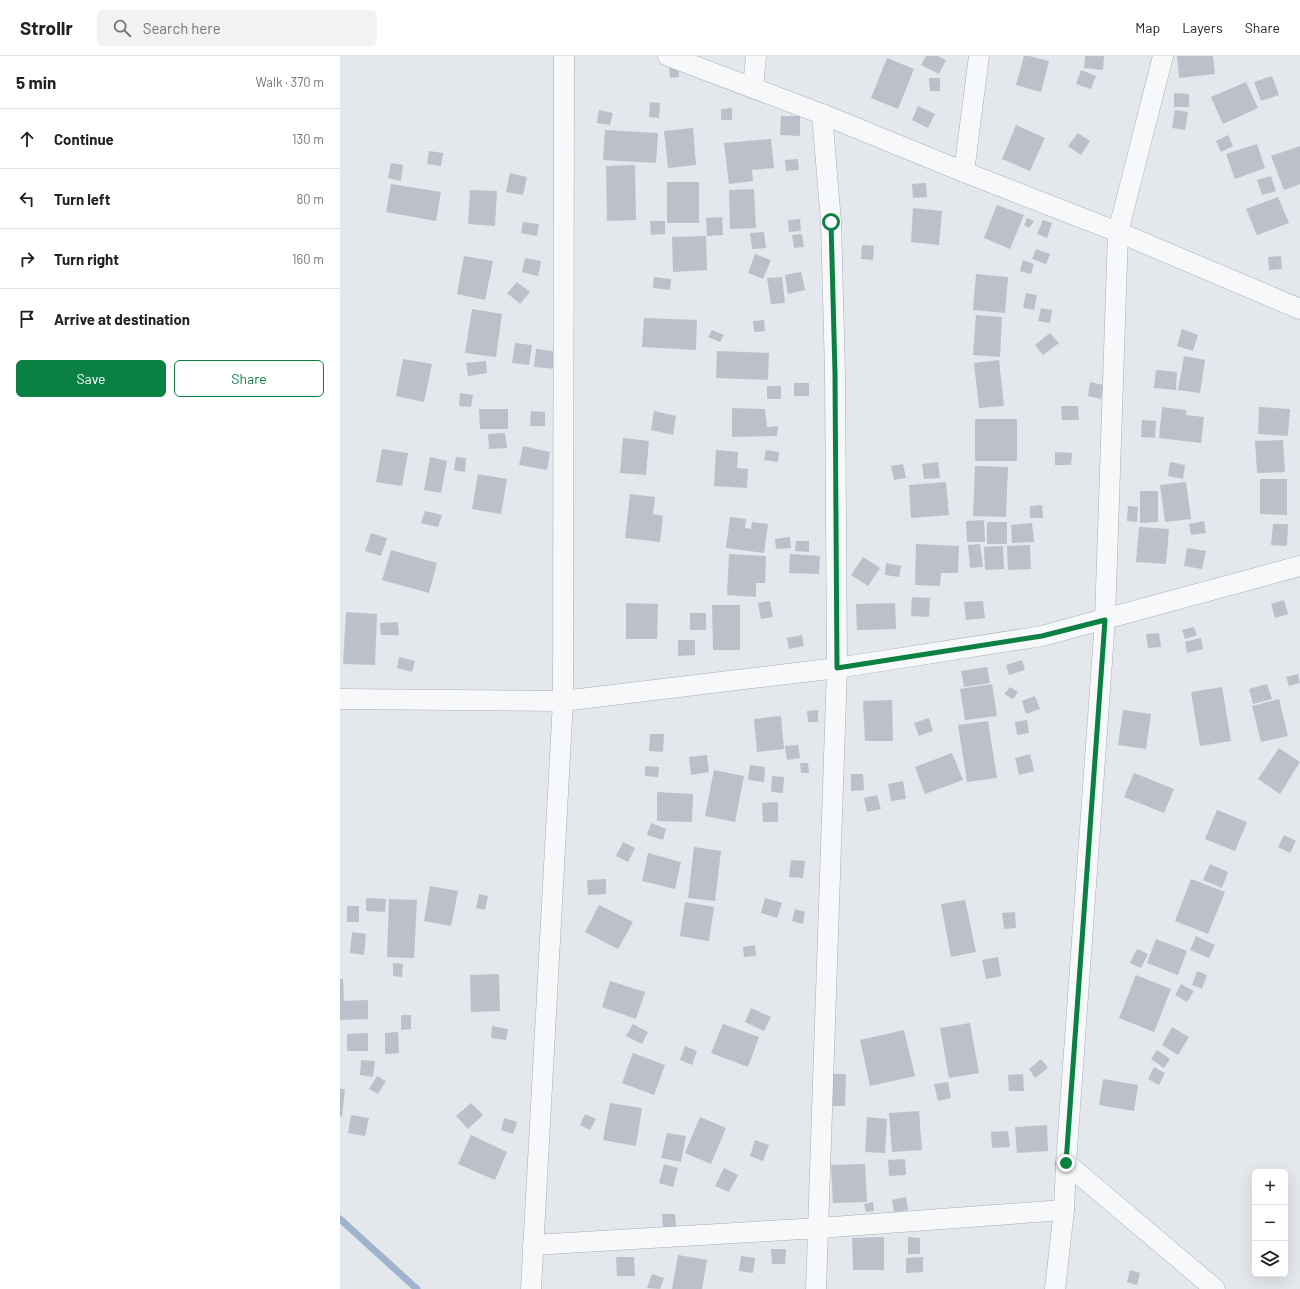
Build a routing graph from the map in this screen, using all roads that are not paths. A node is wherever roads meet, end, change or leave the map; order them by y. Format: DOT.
graph roads {
  1 [pos="564,56"];
  2 [pos="668,56"];
  3 [pos="756,56"];
  4 [pos="979,56"];
  5 [pos="1163,56"];
  6 [pos="752,87"];
  7 [pos="822,114"];
  8 [pos="964,172"];
  9 [pos="1118,232"];
  10 [pos="1300,309"];
  11 [pos="1300,566"];
  12 [pos="1105,620"];
  13 [pos="837,668"];
  14 [pos="340,699"];
  15 [pos="563,701"];
  16 [pos="1066,1163"];
  17 [pos="1064,1210"];
  18 [pos="819,1228"];
  19 [pos="533,1245"];
  20 [pos="531,1289"];
  21 [pos="816,1289"];
  22 [pos="1055,1289"];
  23 [pos="1215,1289"];
  1 -- 15 [label="street"];
  2 -- 6 [label="street"];
  3 -- 6 [label="street"];
  4 -- 8 [label="street"];
  5 -- 9 [label="street"];
  6 -- 7 [label="street"];
  7 -- 8 [label="street"];
  7 -- 13 [label="street"];
  8 -- 9 [label="street"];
  9 -- 10 [label="street"];
  9 -- 12 [label="street"];
  11 -- 12 [label="street"];
  12 -- 13 [label="street"];
  12 -- 16 [label="street"];
  13 -- 15 [label="street"];
  13 -- 18 [label="street"];
  14 -- 15 [label="street"];
  15 -- 19 [label="street"];
  16 -- 17 [label="street"];
  16 -- 23 [label="street"];
  17 -- 18 [label="street"];
  17 -- 22 [label="street"];
  18 -- 19 [label="street"];
  18 -- 21 [label="street"];
  19 -- 20 [label="street"];
}
